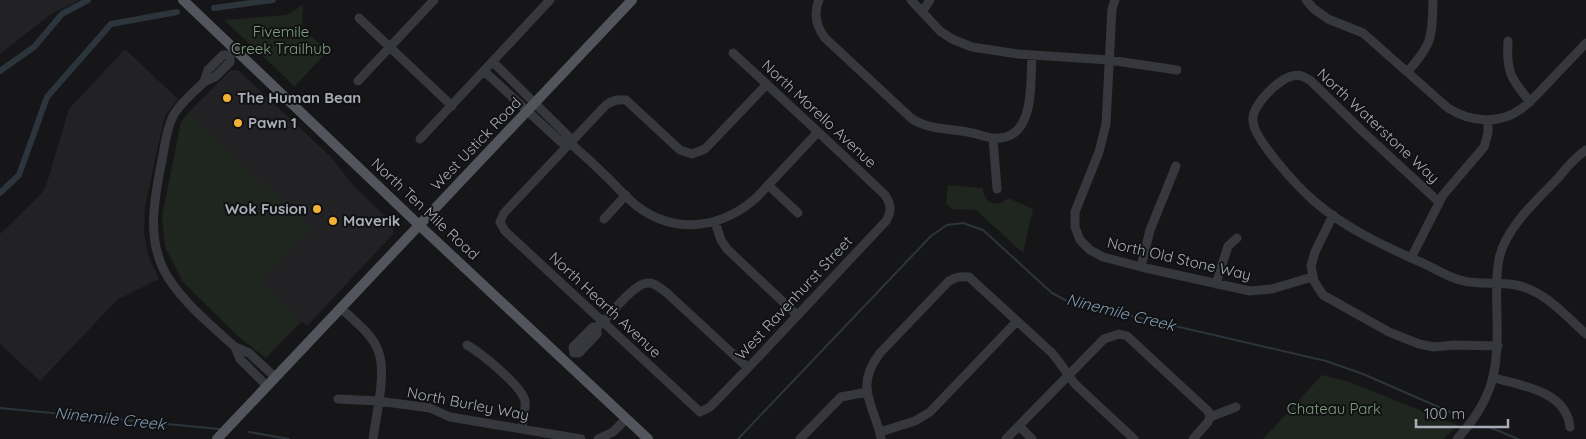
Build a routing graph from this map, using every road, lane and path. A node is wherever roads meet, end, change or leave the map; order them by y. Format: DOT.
graph roads {
  1 [pos="182,0"];
  2 [pos="434,0"];
  3 [pos="550,0"];
  4 [pos="632,0"];
  5 [pos="819,0"];
  6 [pos="910,0"];
  7 [pos="930,0"];
  8 [pos="1115,0"];
  9 [pos="1306,0"];
  10 [pos="1433,0"];
  11 [pos="922,12"];
  12 [pos="359,18"];
  13 [pos="1508,41"];
  14 [pos="1586,43"];
  15 [pos="389,47"];
  16 [pos="233,52"];
  17 [pos="734,53"];
  18 [pos="1032,55"];
  19 [pos="1109,60"];
  20 [pos="493,62"];
  21 [pos="1177,70"];
  22 [pos="484,71"];
  23 [pos="1408,71"];
  24 [pos="358,81"];
  25 [pos="767,84"];
  26 [pos="1530,102"];
  27 [pos="535,103"];
  28 [pos="452,106"];
  29 [pos="527,112"];
  30 [pos="1488,120"];
  31 [pos="818,132"];
  32 [pos="993,138"];
  33 [pos="420,139"];
  34 [pos="570,143"];
  35 [pos="1586,150"];
  36 [pos="1176,166"];
  37 [pos="768,185"];
  38 [pos="997,189"];
  39 [pos="885,195"];
  40 [pos="626,196"];
  41 [pos="1439,202"];
  42 [pos="798,213"];
  43 [pos="1333,215"];
  44 [pos="604,218"];
  45 [pos="715,222"];
  46 [pos="419,225"];
  47 [pos="1237,238"];
  48 [pos="1410,258"];
  49 [pos="1141,267"];
  50 [pos="1312,278"];
  51 [pos="1496,283"];
  52 [pos="1216,284"];
  53 [pos="341,308"];
  54 [pos="797,315"];
  55 [pos="1017,322"];
  56 [pos="600,324"];
  57 [pos="1586,334"];
  58 [pos="466,346"];
  59 [pos="1498,346"];
  60 [pos="235,347"];
  61 [pos="566,362"];
  62 [pos="748,368"];
  63 [pos="1068,376"];
  64 [pos="275,377"];
  65 [pos="1494,378"];
  66 [pos="267,386"];
  67 [pos="867,392"];
  68 [pos="338,398"];
  69 [pos="378,401"];
  70 [pos="1236,407"];
  71 [pos="700,412"];
  72 [pos="1210,417"];
  73 [pos="626,418"];
  74 [pos="1018,426"];
  75 [pos="1570,427"];
  76 [pos="522,429"];
  77 [pos="881,436"];
  78 [pos="217,439"];
  79 [pos="373,439"];
  80 [pos="582,439"];
  81 [pos="598,439"];
  82 [pos="648,439"];
  83 [pos="800,439"];
  84 [pos="1006,439"];
  85 [pos="1032,439"];
  86 [pos="1134,439"];
  87 [pos="1193,439"];
  88 [pos="1457,439"];
  1 -- 16 [label="main road, North Ten Mile Road"];
  2 -- 15 [label="street"];
  3 -- 20 [label="street"];
  4 -- 27 [label="main road, West Ustick Road"];
  5 -- 32 [label="street"];
  6 -- 11 [label="street"];
  7 -- 11 [label="street"];
  8 -- 19 [label="street, North Old Stone Way"];
  9 -- 23 [label="street"];
  10 -- 23 [label="street"];
  11 -- 18 [label="street"];
  12 -- 15 [label="street"];
  13 -- 26 [label="street"];
  14 -- 26 [label="street"];
  15 -- 24 [label="street"];
  15 -- 28 [label="street"];
  16 -- 46 [label="main road, North Ten Mile Road"];
  16 -- 60 [label="street"];
  17 -- 25 [label="street, North Morello Avenue"];
  18 -- 19 [label="street"];
  18 -- 32 [label="street"];
  19 -- 21 [label="street"];
  19 -- 49 [label="street, North Old Stone Way"];
  20 -- 22 [label="street"];
  20 -- 27 [label="street"];
  22 -- 28 [label="street"];
  22 -- 29 [label="street"];
  23 -- 30 [label="street"];
  25 -- 31 [label="street, North Morello Avenue"];
  25 -- 34 [label="street"];
  26 -- 30 [label="street"];
  27 -- 29 [label="main road, West Ustick Road"];
  27 -- 34 [label="street"];
  28 -- 33 [label="street"];
  29 -- 34 [label="street"];
  29 -- 46 [label="main road, West Ustick Road"];
  30 -- 41 [label="street"];
  31 -- 37 [label="street"];
  31 -- 39 [label="street, North Morello Avenue"];
  32 -- 38 [label="street"];
  34 -- 40 [label="street"];
  34 -- 56 [label="street, North Hearth Avenue"];
  35 -- 51 [label="street"];
  36 -- 49 [label="street"];
  37 -- 42 [label="street"];
  37 -- 45 [label="street"];
  39 -- 54 [label="street, West Ravenhurst Street"];
  40 -- 44 [label="street"];
  40 -- 45 [label="street"];
  41 -- 43 [label="street, North Waterstone Way"];
  41 -- 48 [label="street"];
  43 -- 48 [label="street"];
  43 -- 50 [label="street"];
  45 -- 54 [label="street"];
  46 -- 53 [label="main road, West Ustick Road"];
  46 -- 61 [label="main road, North Ten Mile Road"];
  47 -- 52 [label="street"];
  48 -- 51 [label="street"];
  49 -- 52 [label="street, North Old Stone Way"];
  50 -- 52 [label="street, North Old Stone Way"];
  50 -- 59 [label="street"];
  51 -- 57 [label="street"];
  51 -- 59 [label="street"];
  53 -- 64 [label="main road, West Ustick Road"];
  53 -- 69 [label="street"];
  54 -- 62 [label="street, West Ravenhurst Street"];
  55 -- 63 [label="street"];
  55 -- 67 [label="street"];
  55 -- 77 [label="street"];
  56 -- 61 [label="street"];
  56 -- 62 [label="street"];
  56 -- 71 [label="street, North Hearth Avenue"];
  58 -- 76 [label="street"];
  59 -- 65 [label="street"];
  60 -- 64 [label="street"];
  60 -- 66 [label="street"];
  61 -- 73 [label="main road, North Ten Mile Road"];
  62 -- 71 [label="street, West Ravenhurst Street"];
  63 -- 72 [label="street"];
  63 -- 74 [label="street"];
  63 -- 86 [label="street"];
  64 -- 66 [label="main road, West Ustick Road"];
  65 -- 75 [label="street"];
  65 -- 88 [label="street"];
  66 -- 78 [label="main road, West Ustick Road"];
  67 -- 77 [label="street"];
  67 -- 83 [label="street"];
  68 -- 69 [label="street, North Burley Way"];
  69 -- 76 [label="street, North Burley Way"];
  69 -- 79 [label="street"];
  70 -- 72 [label="street"];
  72 -- 87 [label="street"];
  73 -- 81 [label="street"];
  73 -- 82 [label="main road, North Ten Mile Road"];
  74 -- 84 [label="street"];
  74 -- 85 [label="street"];
  76 -- 80 [label="street, North Burley Way"];
}
